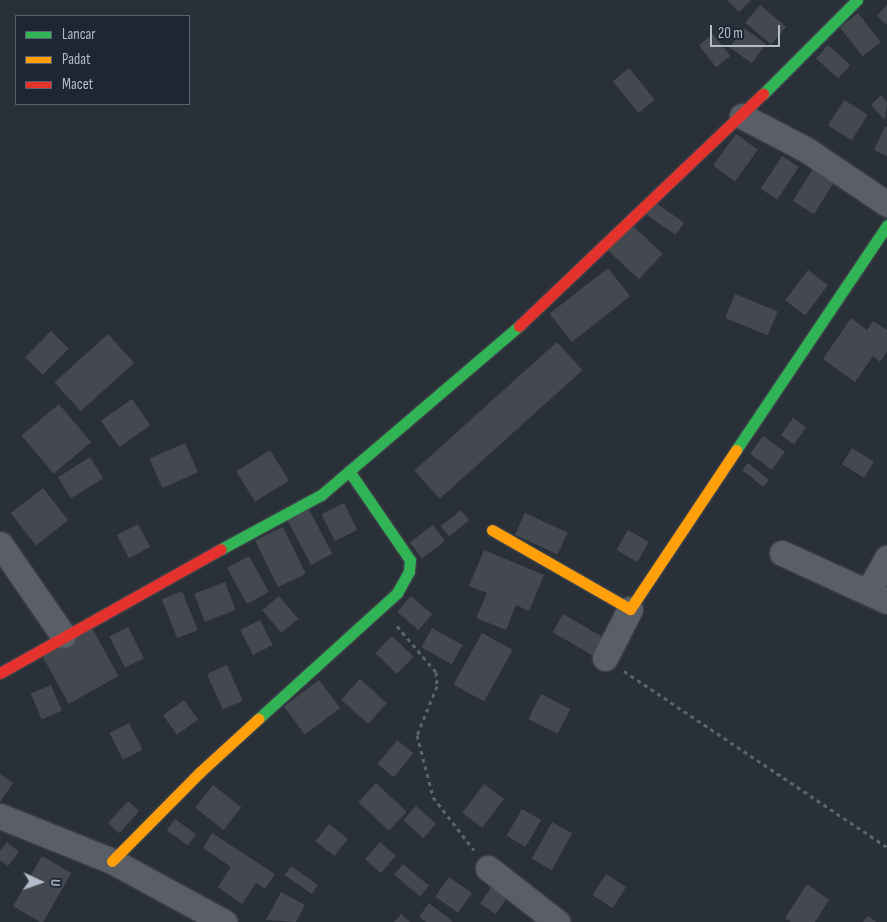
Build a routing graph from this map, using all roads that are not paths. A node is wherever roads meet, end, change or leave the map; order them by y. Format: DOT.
graph roads {
  1 [pos="857,0"];
  2 [pos="742,116"];
  3 [pos="887,204"];
  4 [pos="887,225"];
  5 [pos="349,471"];
  6 [pos="492,530"];
  7 [pos="0,544"];
  8 [pos="782,553"];
  9 [pos="887,558"];
  10 [pos="878,596"];
  11 [pos="630,609"];
  12 [pos="63,635"];
  13 [pos="605,658"];
  14 [pos="0,672"];
  15 [pos="0,816"];
  16 [pos="112,861"];
  17 [pos="488,868"];
  18 [pos="224,922"];
  19 [pos="557,922"];
  1 -- 2 [label="street"];
  2 -- 3 [label="street"];
  2 -- 5 [label="street"];
  4 -- 11 [label="street"];
  5 -- 12 [label="street"];
  5 -- 16 [label="street"];
  6 -- 11 [label="street"];
  7 -- 12 [label="street"];
  8 -- 10 [label="street"];
  9 -- 10 [label="street"];
  11 -- 13 [label="street"];
  12 -- 14 [label="street"];
  15 -- 16 [label="street"];
  16 -- 18 [label="street"];
  17 -- 19 [label="street"];
}
